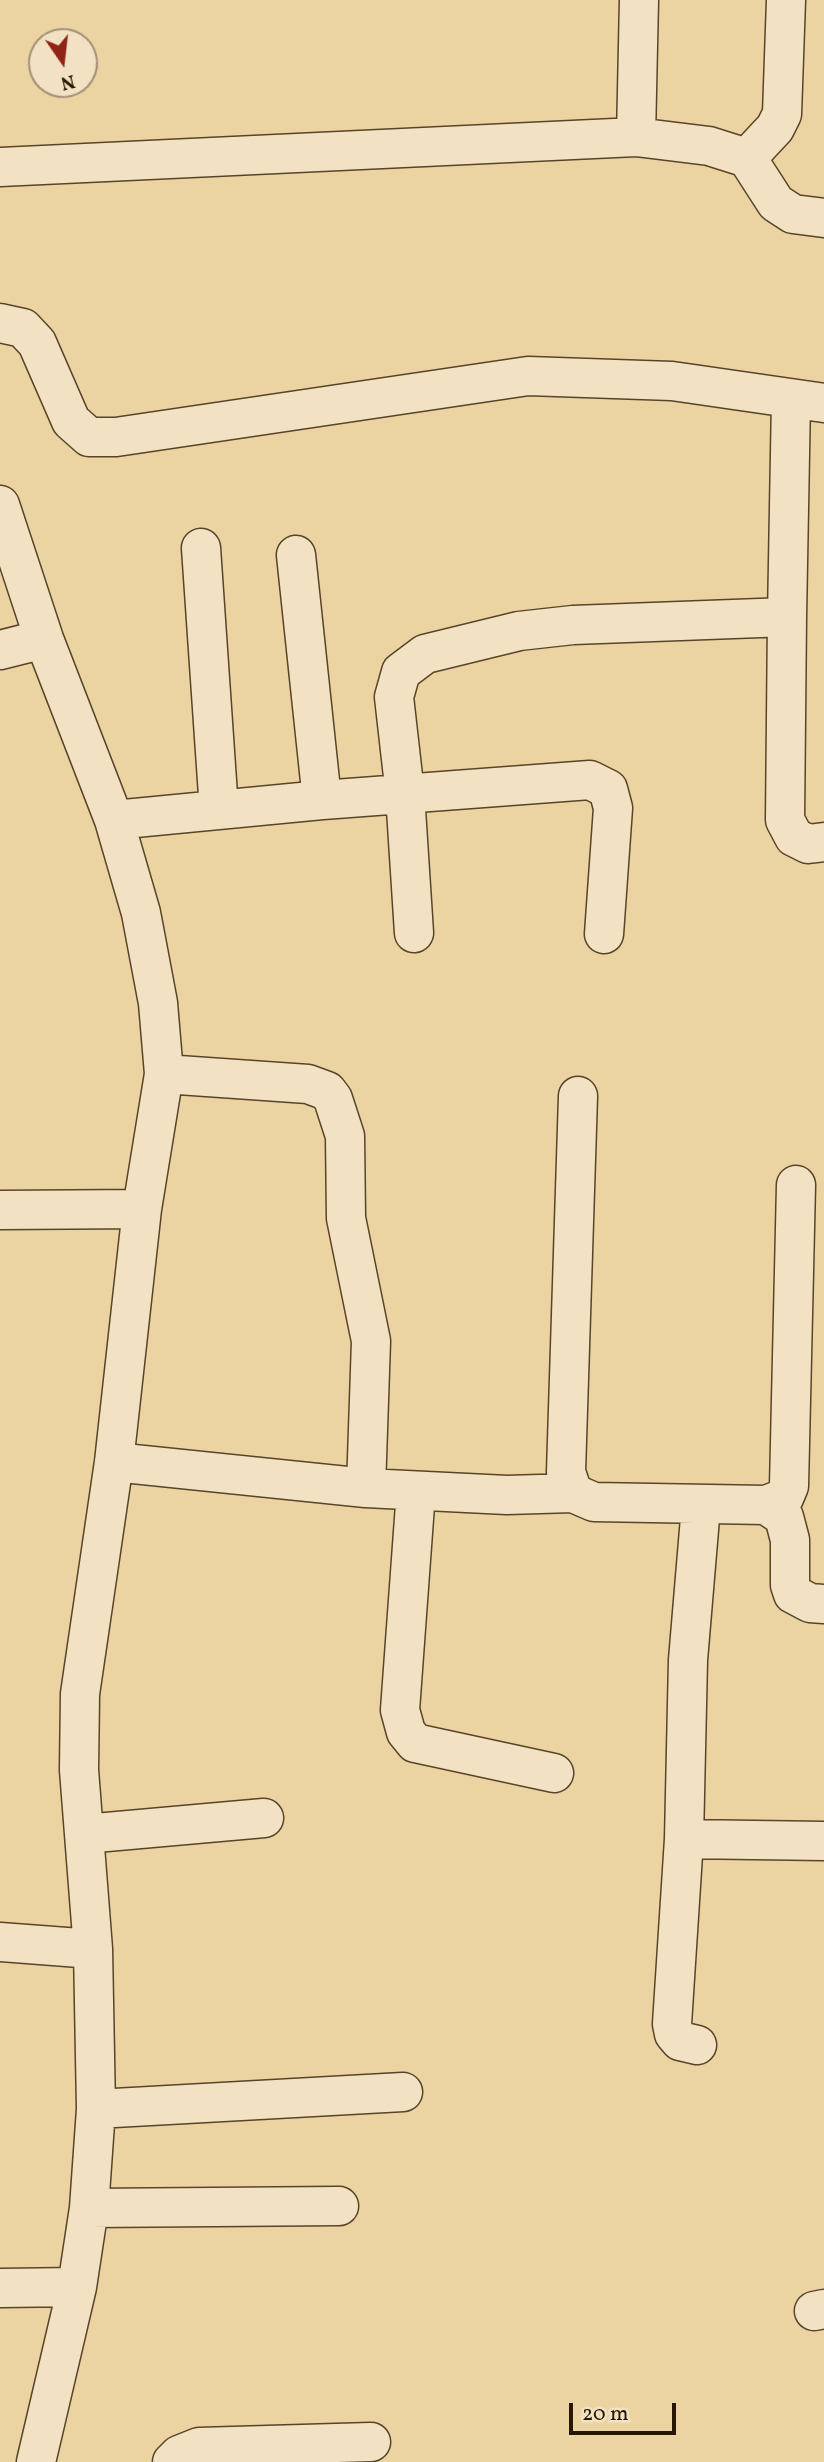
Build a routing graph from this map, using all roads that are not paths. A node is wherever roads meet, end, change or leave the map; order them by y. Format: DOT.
graph roads {
  1 [pos="639,0"];
  2 [pos="786,0"];
  3 [pos="636,137"];
  4 [pos="747,158"];
  5 [pos="0,167"];
  6 [pos="824,218"];
  7 [pos="0,323"];
  8 [pos="808,401"];
  9 [pos="0,505"];
  10 [pos="201,548"];
  11 [pos="296,555"];
  12 [pos="787,617"];
  13 [pos="44,639"];
  14 [pos="0,650"];
  15 [pos="405,794"];
  16 [pos="322,800"];
  17 [pos="219,810"];
  18 [pos="114,820"];
  19 [pos="824,842"];
  20 [pos="414,933"];
  21 [pos="604,934"];
  22 [pos="164,1073"];
  23 [pos="578,1096"];
  24 [pos="796,1185"];
  25 [pos="142,1209"];
  26 [pos="0,1210"];
  27 [pos="114,1462"];
  28 [pos="366,1488"];
  29 [pos="416,1491"];
  30 [pos="573,1493"];
  31 [pos="766,1505"];
  32 [pos="701,1506"];
  33 [pos="824,1604"];
  34 [pos="554,1773"];
  35 [pos="264,1818"];
  36 [pos="84,1834"];
  37 [pos="684,1839"];
  38 [pos="824,1841"];
  39 [pos="0,1942"];
  40 [pos="93,1950"];
  41 [pos="697,2045"];
  42 [pos="403,2092"];
  43 [pos="96,2109"];
  44 [pos="339,2206"];
  45 [pos="89,2208"];
  46 [pos="77,2287"];
  47 [pos="0,2288"];
  48 [pos="371,2442"];
  49 [pos="36,2462"];
  50 [pos="172,2462"];
  1 -- 3 [label="street"];
  2 -- 4 [label="street"];
  3 -- 4 [label="street"];
  3 -- 5 [label="street"];
  4 -- 6 [label="street"];
  7 -- 8 [label="street"];
  8 -- 12 [label="street"];
  9 -- 13 [label="street"];
  10 -- 17 [label="street"];
  11 -- 16 [label="street"];
  12 -- 15 [label="street"];
  12 -- 19 [label="street"];
  13 -- 14 [label="street"];
  13 -- 18 [label="street"];
  15 -- 16 [label="street"];
  15 -- 20 [label="street"];
  15 -- 21 [label="street"];
  16 -- 17 [label="street"];
  17 -- 18 [label="street"];
  18 -- 22 [label="street"];
  22 -- 25 [label="street"];
  22 -- 28 [label="street"];
  23 -- 30 [label="street"];
  24 -- 31 [label="street"];
  25 -- 26 [label="street"];
  25 -- 27 [label="street"];
  27 -- 28 [label="street"];
  27 -- 36 [label="street"];
  28 -- 29 [label="street"];
  29 -- 30 [label="street"];
  29 -- 34 [label="street"];
  30 -- 32 [label="street"];
  31 -- 32 [label="street"];
  31 -- 33 [label="street"];
  32 -- 37 [label="street"];
  35 -- 36 [label="street"];
  36 -- 40 [label="street"];
  37 -- 38 [label="street"];
  37 -- 41 [label="street"];
  39 -- 40 [label="street"];
  40 -- 43 [label="street"];
  42 -- 43 [label="street"];
  43 -- 45 [label="street"];
  44 -- 45 [label="street"];
  45 -- 46 [label="street"];
  46 -- 47 [label="street"];
  46 -- 49 [label="street"];
  48 -- 50 [label="street"];
}
